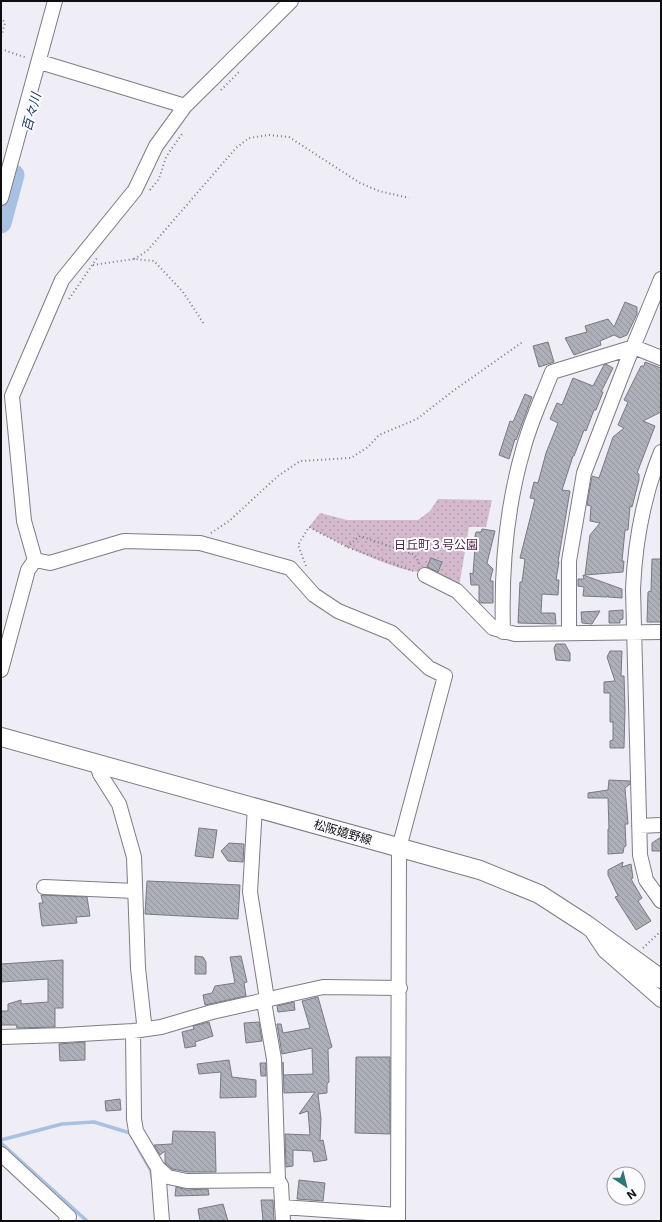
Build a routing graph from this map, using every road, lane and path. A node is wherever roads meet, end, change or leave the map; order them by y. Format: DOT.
graph roads {
  1 [pos="56,1"];
  2 [pos="292,1"];
  3 [pos="1,17"];
  4 [pos="1,37"];
  5 [pos="1,49"];
  6 [pos="40,62"];
  7 [pos="244,67"];
  8 [pos="218,93"];
  9 [pos="185,106"];
  10 [pos="184,132"];
  11 [pos="145,196"];
  12 [pos="1,198"];
  13 [pos="409,198"];
  14 [pos="99,256"];
  15 [pos="134,259"];
  16 [pos="93,265"];
  17 [pos="661,279"];
  18 [pos="65,304"];
  19 [pos="204,324"];
  20 [pos="524,341"];
  21 [pos="634,347"];
  22 [pos="661,358"];
  23 [pos="661,452"];
  24 [pos="200,544"];
  25 [pos="347,547"];
  26 [pos="35,560"];
  27 [pos="306,567"];
  28 [pos="425,575"];
  29 [pos="503,632"];
  30 [pos="634,632"];
  31 [pos="661,632"];
  32 [pos="569,633"];
  33 [pos="1,670"];
  34 [pos="1,737"];
  35 [pos="97,764"];
  36 [pos="255,806"];
  37 [pos="661,825"];
  38 [pos="638,826"];
  39 [pos="399,848"];
  40 [pos="44,886"];
  41 [pos="135,891"];
  42 [pos="661,900"];
  43 [pos="587,925"];
  44 [pos="661,931"];
  45 [pos="638,953"];
  46 [pos="661,979"];
  47 [pos="400,988"];
  48 [pos="266,1000"];
  49 [pos="661,1000"];
  50 [pos="138,1030"];
  51 [pos="1,1037"];
  52 [pos="1,1154"];
  53 [pos="158,1168"];
  54 [pos="278,1180"];
  55 [pos="282,1207"];
  56 [pos="398,1218"];
  57 [pos="69,1220"];
  58 [pos="162,1221"];
  59 [pos="283,1221"];
  1 -- 6 [label="street"];
  2 -- 9 [label="street"];
  3 -- 4 [label="path"];
  5 -- 6 [label="path"];
  6 -- 9 [label="street"];
  6 -- 12 [label="street"];
  7 -- 8 [label="path"];
  9 -- 26 [label="street"];
  10 -- 11 [label="path"];
  13 -- 15 [label="path"];
  14 -- 16 [label="path"];
  15 -- 16 [label="path"];
  15 -- 19 [label="path"];
  16 -- 18 [label="path"];
  17 -- 21 [label="street"];
  20 -- 24 [label="path"];
  21 -- 22 [label="street"];
  21 -- 29 [label="street"];
  21 -- 32 [label="street"];
  23 -- 30 [label="street"];
  24 -- 26 [label="street"];
  24 -- 39 [label="street"];
  25 -- 27 [label="path"];
  25 -- 28 [label="path"];
  25 -- 28 [label="path"];
  26 -- 33 [label="street"];
  28 -- 29 [label="street"];
  29 -- 32 [label="street"];
  30 -- 31 [label="street"];
  30 -- 32 [label="street"];
  30 -- 38 [label="street"];
  34 -- 35 [label="main road, 松阪嬉野線"];
  35 -- 36 [label="main road, 松阪嬉野線"];
  35 -- 41 [label="street"];
  36 -- 39 [label="main road, 松阪嬉野線"];
  36 -- 48 [label="street"];
  37 -- 38 [label="street"];
  38 -- 42 [label="street"];
  39 -- 43 [label="main road, 松阪嬉野線"];
  39 -- 47 [label="street"];
  40 -- 41 [label="street"];
  41 -- 50 [label="street"];
  43 -- 46 [label="main road, 松阪嬉野線"];
  43 -- 49 [label="street"];
  44 -- 45 [label="path"];
  47 -- 48 [label="street"];
  47 -- 56 [label="street"];
  48 -- 50 [label="street"];
  48 -- 54 [label="street"];
  50 -- 51 [label="street"];
  50 -- 53 [label="street"];
  52 -- 57 [label="street"];
  53 -- 54 [label="street"];
  53 -- 58 [label="street"];
  54 -- 55 [label="street"];
  55 -- 56 [label="street"];
  55 -- 59 [label="street"];
}
